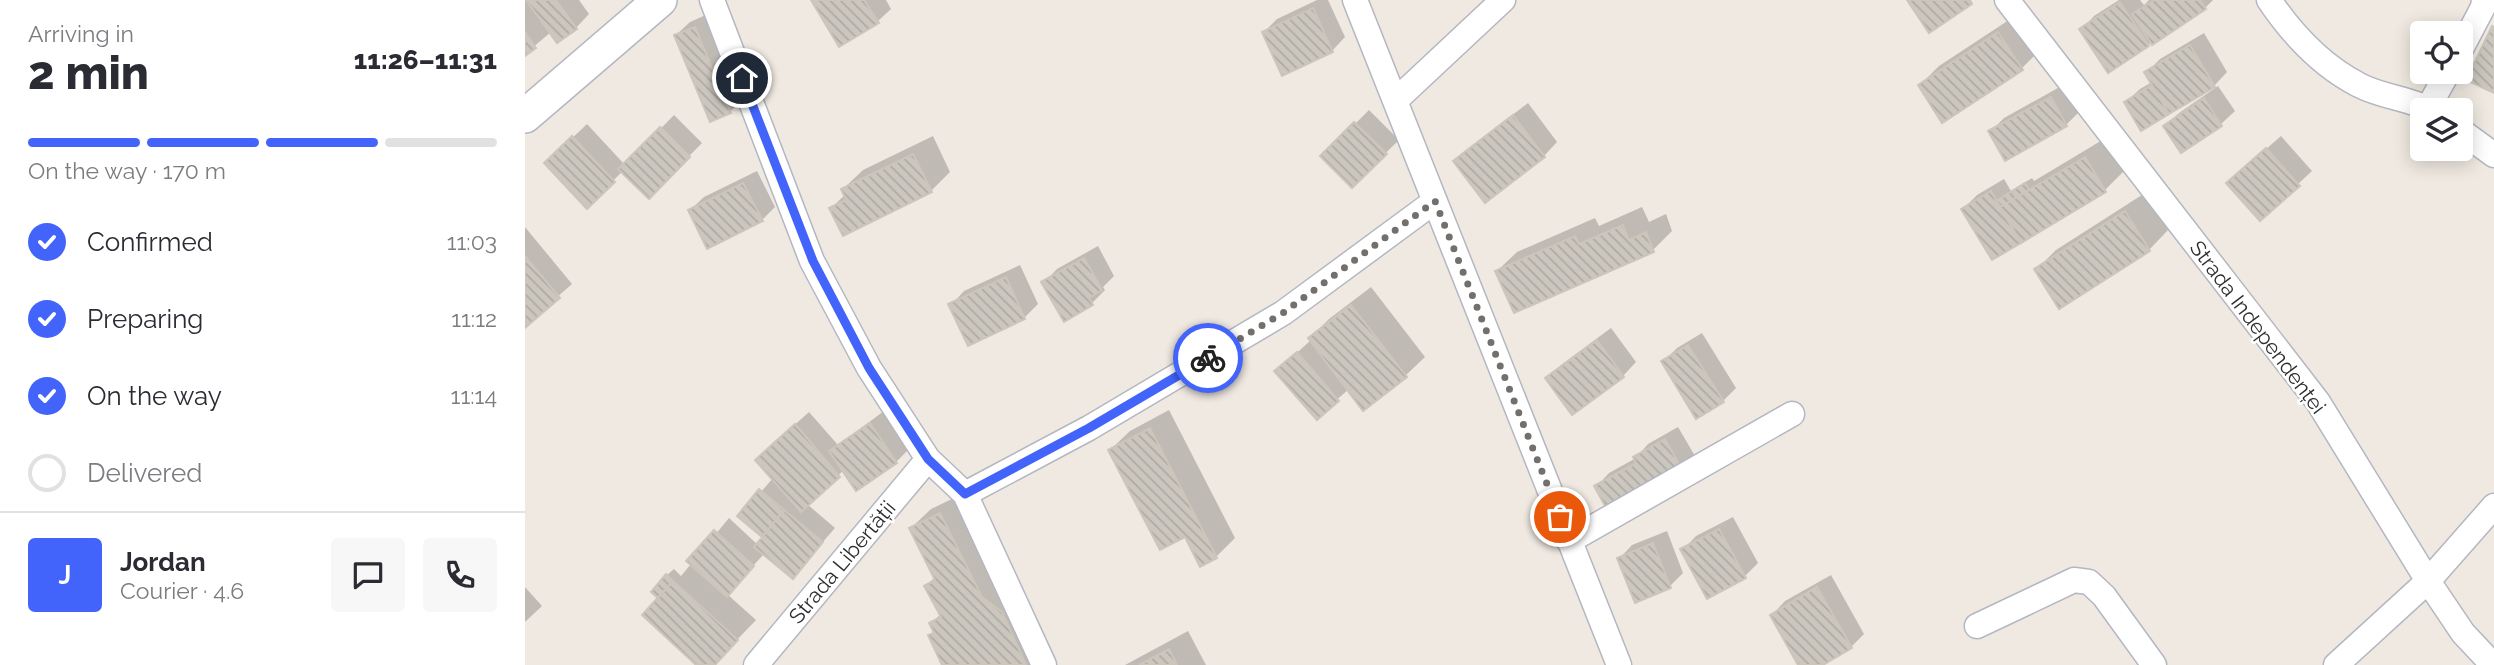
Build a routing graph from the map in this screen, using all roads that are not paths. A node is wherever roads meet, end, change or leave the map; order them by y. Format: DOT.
graph roads {
  1 [pos="660,0"];
  2 [pos="712,0"];
  3 [pos="1355,0"];
  4 [pos="1503,0"];
  5 [pos="2007,0"];
  6 [pos="2269,0"];
  7 [pos="2484,0"];
  8 [pos="2473,26"];
  9 [pos="1395,101"];
  10 [pos="2410,103"];
  11 [pos="525,116"];
  12 [pos="2473,140"];
  13 [pos="2494,155"];
  14 [pos="1435,201"];
  15 [pos="1792,415"];
  16 [pos="928,459"];
  17 [pos="965,494"];
  18 [pos="2494,506"];
  19 [pos="1569,541"];
  20 [pos="2428,581"];
  21 [pos="1977,626"];
  22 [pos="756,665"];
  23 [pos="1044,665"];
  24 [pos="1619,665"];
  25 [pos="2154,665"];
  26 [pos="2336,665"];
  27 [pos="2493,665"];
  1 -- 11 [label="main road"];
  2 -- 16 [label="street"];
  3 -- 9 [label="street"];
  4 -- 9 [label="street"];
  5 -- 20 [label="street, Strada Independenței"];
  6 -- 10 [label="street"];
  7 -- 8 [label="street"];
  9 -- 14 [label="street"];
  12 -- 13 [label="street"];
  14 -- 17 [label="street"];
  14 -- 19 [label="street"];
  15 -- 19 [label="street"];
  16 -- 17 [label="street"];
  16 -- 22 [label="street, Strada Libertății"];
  17 -- 23 [label="street"];
  18 -- 20 [label="street"];
  19 -- 24 [label="street"];
  20 -- 26 [label="street"];
  20 -- 27 [label="street, Strada Independenței"];
  21 -- 25 [label="street"];
}
